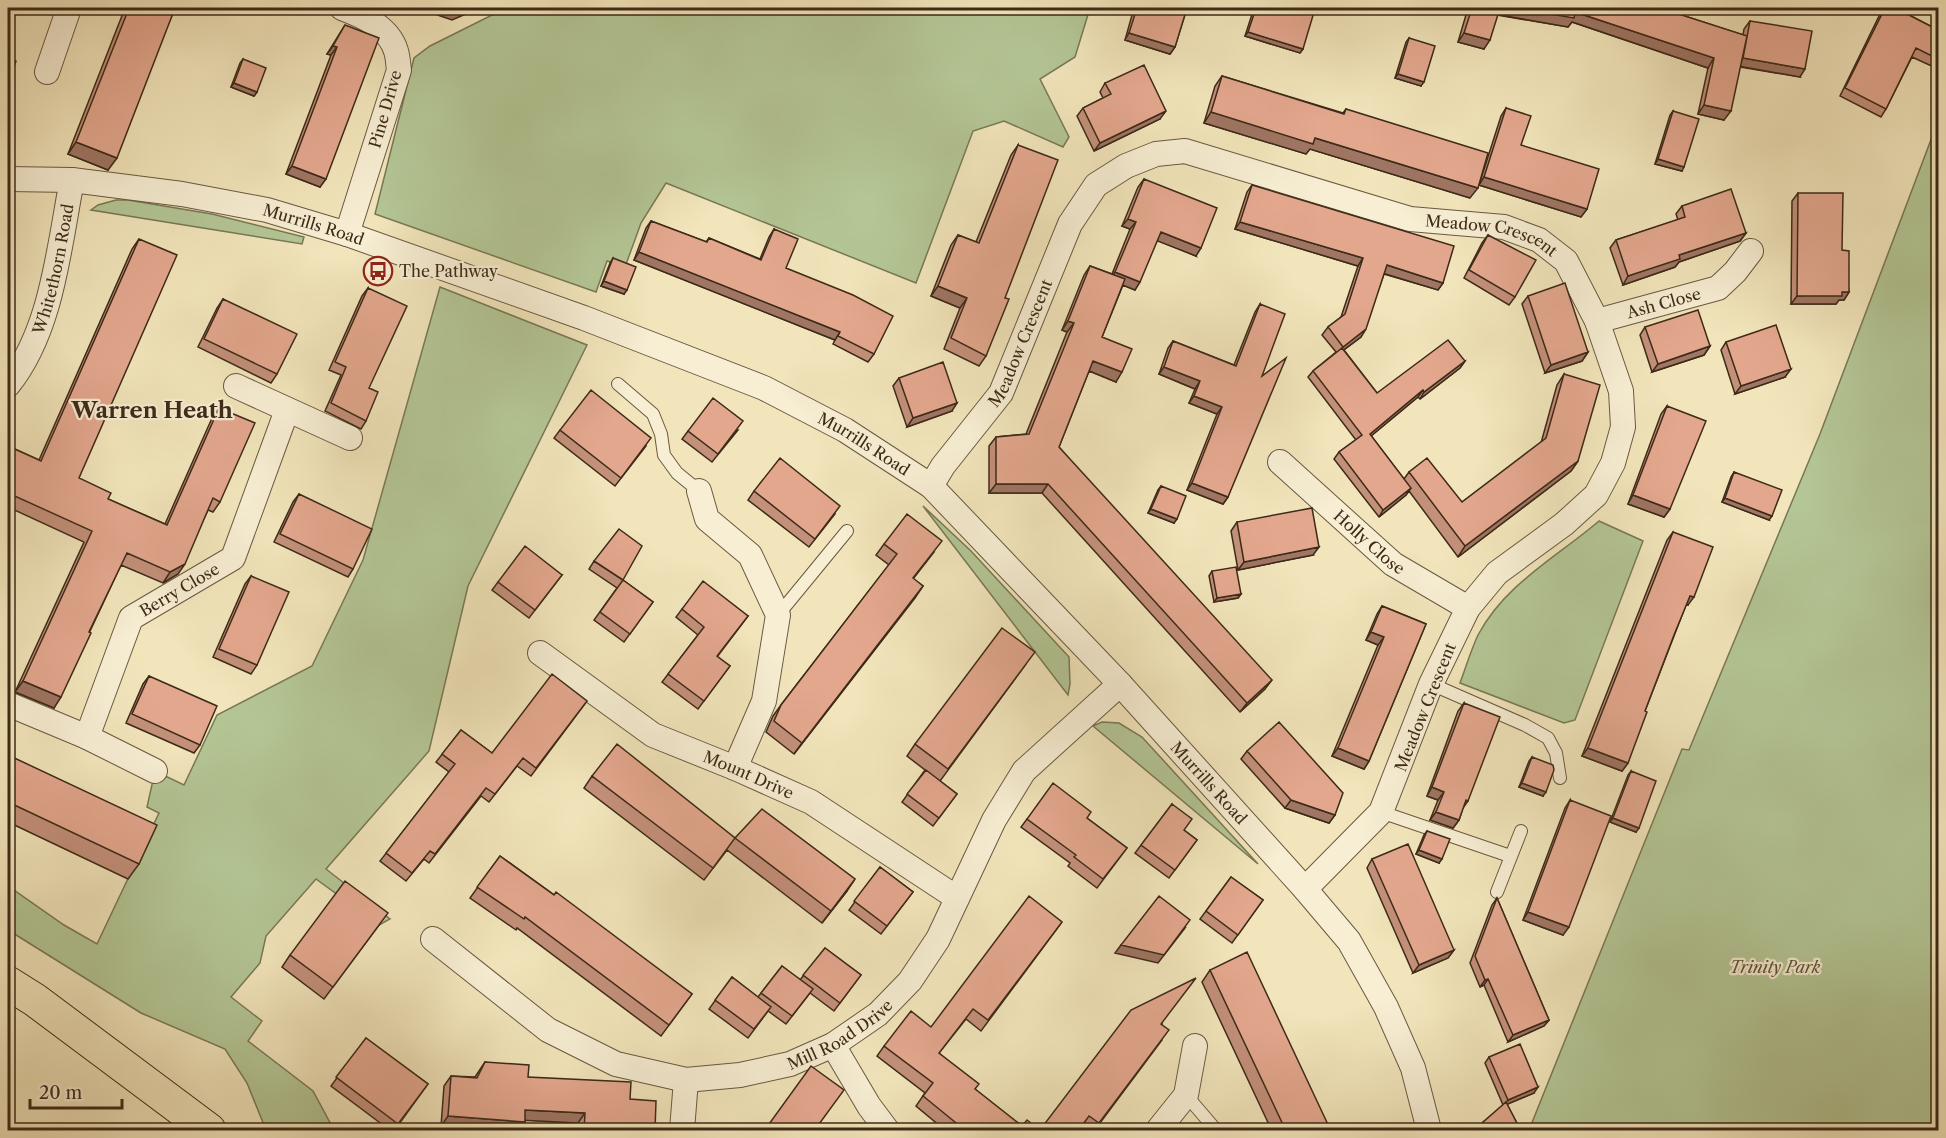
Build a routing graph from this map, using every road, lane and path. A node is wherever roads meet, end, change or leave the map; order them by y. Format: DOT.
graph roads {
  1 [pos="69,8"];
  2 [pos="343,8"];
  3 [pos="47,72"];
  4 [pos="8,180"];
  5 [pos="72,180"];
  6 [pos="347,234"];
  7 [pos="1752,251"];
  8 [pos="1597,321"];
  9 [pos="618,384"];
  10 [pos="8,385"];
  11 [pos="236,386"];
  12 [pos="287,410"];
  13 [pos="350,438"];
  14 [pos="1280,462"];
  15 [pos="931,486"];
  16 [pos="699,491"];
  17 [pos="847,531"];
  18 [pos="1468,608"];
  19 [pos="777,615"];
  20 [pos="540,653"];
  21 [pos="1120,684"];
  22 [pos="1431,684"];
  23 [pos="8,704"];
  24 [pos="87,737"];
  25 [pos="735,768"];
  26 [pos="155,771"];
  27 [pos="1560,778"];
  28 [pos="1382,812"];
  29 [pos="1521,831"];
  30 [pos="1510,856"];
  31 [pos="1305,889"];
  32 [pos="1497,892"];
  33 [pos="957,898"];
  34 [pos="433,939"];
  35 [pos="8,983"];
  36 [pos="833,1045"];
  37 [pos="1195,1046"];
  38 [pos="686,1080"];
  39 [pos="1186,1095"];
  40 [pos="209,1131"];
  41 [pos="682,1131"];
  42 [pos="887,1131"];
  43 [pos="1158,1131"];
  44 [pos="1216,1131"];
  45 [pos="1429,1131"];
  1 -- 3 [label="street"];
  2 -- 6 [label="street, Pine Drive"];
  4 -- 5 [label="street, Murrills Road"];
  5 -- 6 [label="street, Murrills Road"];
  5 -- 10 [label="street, Whitethorn Road"];
  6 -- 15 [label="street, Murrills Road"];
  7 -- 8 [label="street, Ash Close"];
  8 -- 15 [label="street, Meadow Crescent"];
  8 -- 18 [label="street, Meadow Crescent"];
  9 -- 16 [label="lane"];
  11 -- 12 [label="street"];
  12 -- 13 [label="street"];
  12 -- 24 [label="street, Berry Close"];
  14 -- 18 [label="street, Holly Close"];
  15 -- 21 [label="street, Murrills Road"];
  16 -- 19 [label="street"];
  17 -- 19 [label="lane"];
  18 -- 22 [label="street, Meadow Crescent"];
  19 -- 25 [label="street"];
  20 -- 25 [label="street, Mount Drive"];
  21 -- 31 [label="street, Murrills Road"];
  21 -- 33 [label="street, Mill Road Drive"];
  22 -- 27 [label="lane"];
  22 -- 28 [label="street, Meadow Crescent"];
  23 -- 24 [label="street"];
  24 -- 26 [label="street"];
  25 -- 33 [label="street, Mount Drive"];
  28 -- 30 [label="lane"];
  28 -- 31 [label="street, Meadow Crescent"];
  29 -- 30 [label="lane"];
  30 -- 32 [label="lane"];
  31 -- 45 [label="street, Murrills Road"];
  33 -- 36 [label="street, Mill Road Drive"];
  34 -- 38 [label="street, Mill Road Drive"];
  35 -- 40 [label="main road"];
  36 -- 38 [label="street, Mill Road Drive"];
  36 -- 42 [label="street"];
  37 -- 39 [label="street"];
  38 -- 41 [label="street"];
  39 -- 43 [label="street"];
  39 -- 44 [label="lane"];
}
